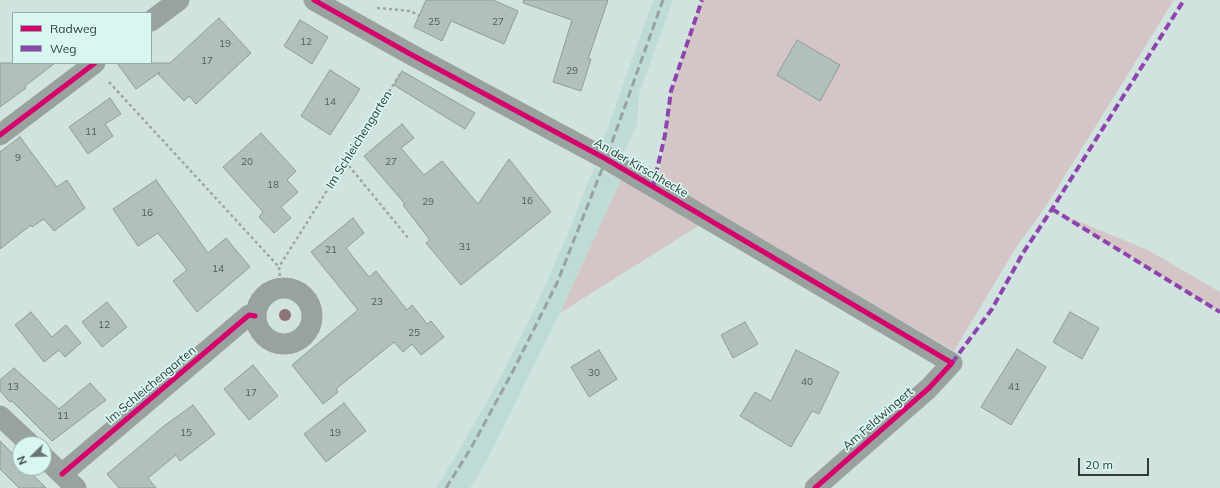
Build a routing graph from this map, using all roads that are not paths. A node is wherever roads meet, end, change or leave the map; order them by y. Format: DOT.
graph roads {
  1 [pos="179,0"];
  2 [pos="314,0"];
  3 [pos="152,20"];
  4 [pos="95,64"];
  5 [pos="0,135"];
  6 [pos="255,316"];
  7 [pos="952,363"];
  8 [pos="0,416"];
  9 [pos="21,436"];
  10 [pos="52,465"];
  11 [pos="62,474"];
  12 [pos="76,488"];
  13 [pos="815,488"];
  1 -- 3 [label="street"];
  2 -- 7 [label="street, An der Kirschhecke"];
  4 -- 5 [label="street"];
  6 -- 6 [label="street"];
  6 -- 11 [label="street, Im Schleichengarten"];
  7 -- 13 [label="street, Am Feldwingert"];
  8 -- 9 [label="street"];
  10 -- 11 [label="street"];
  11 -- 12 [label="street"];
}
